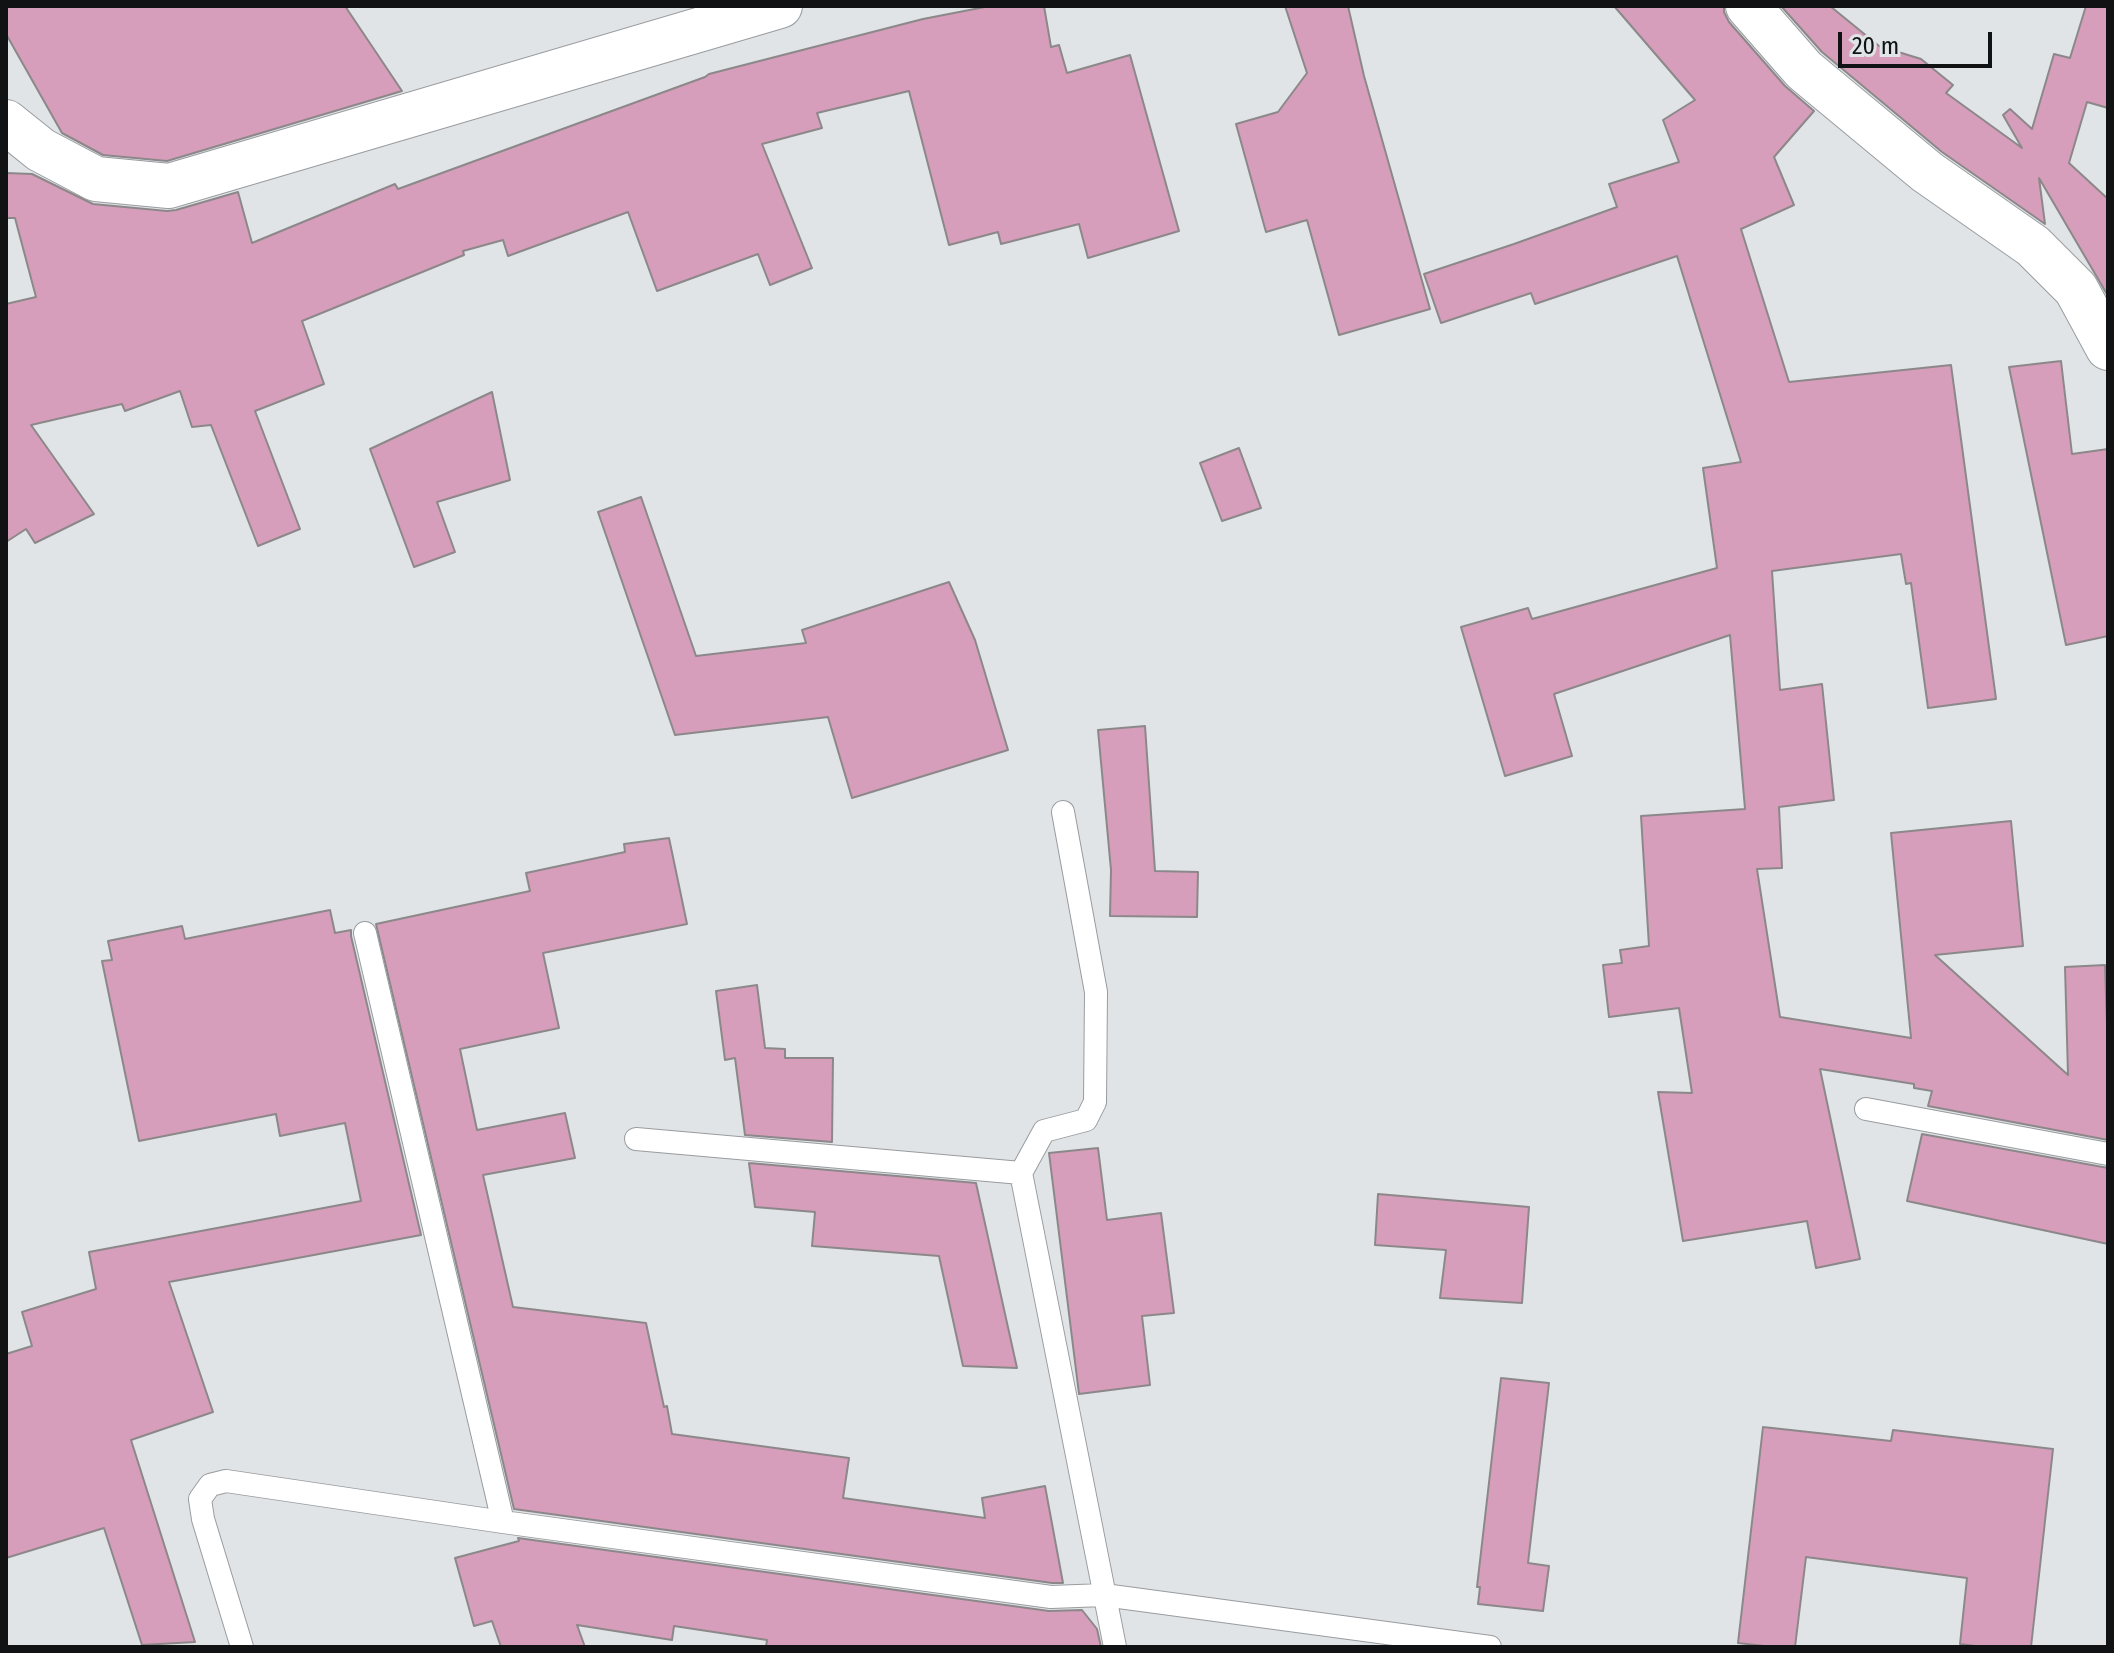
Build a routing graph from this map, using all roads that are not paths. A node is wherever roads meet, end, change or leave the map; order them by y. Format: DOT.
graph roads {
  1 [pos="780,6"];
  2 [pos="1748,6"];
  3 [pos="6,122"];
  4 [pos="2108,348"];
  5 [pos="1063,812"];
  6 [pos="365,933"];
  7 [pos="1866,1109"];
  8 [pos="636,1139"];
  9 [pos="2108,1154"];
  10 [pos="1021,1173"];
  11 [pos="503,1522"];
  12 [pos="1104,1595"];
  13 [pos="242,1647"];
  14 [pos="1115,1647"];
  15 [pos="1490,1647"];
  1 -- 3 [label="street"];
  2 -- 4 [label="street"];
  5 -- 10 [label="lane"];
  6 -- 11 [label="lane"];
  7 -- 9 [label="lane"];
  8 -- 10 [label="lane"];
  10 -- 12 [label="lane"];
  11 -- 12 [label="lane"];
  11 -- 13 [label="lane"];
  12 -- 14 [label="lane"];
  12 -- 15 [label="lane"];
}
